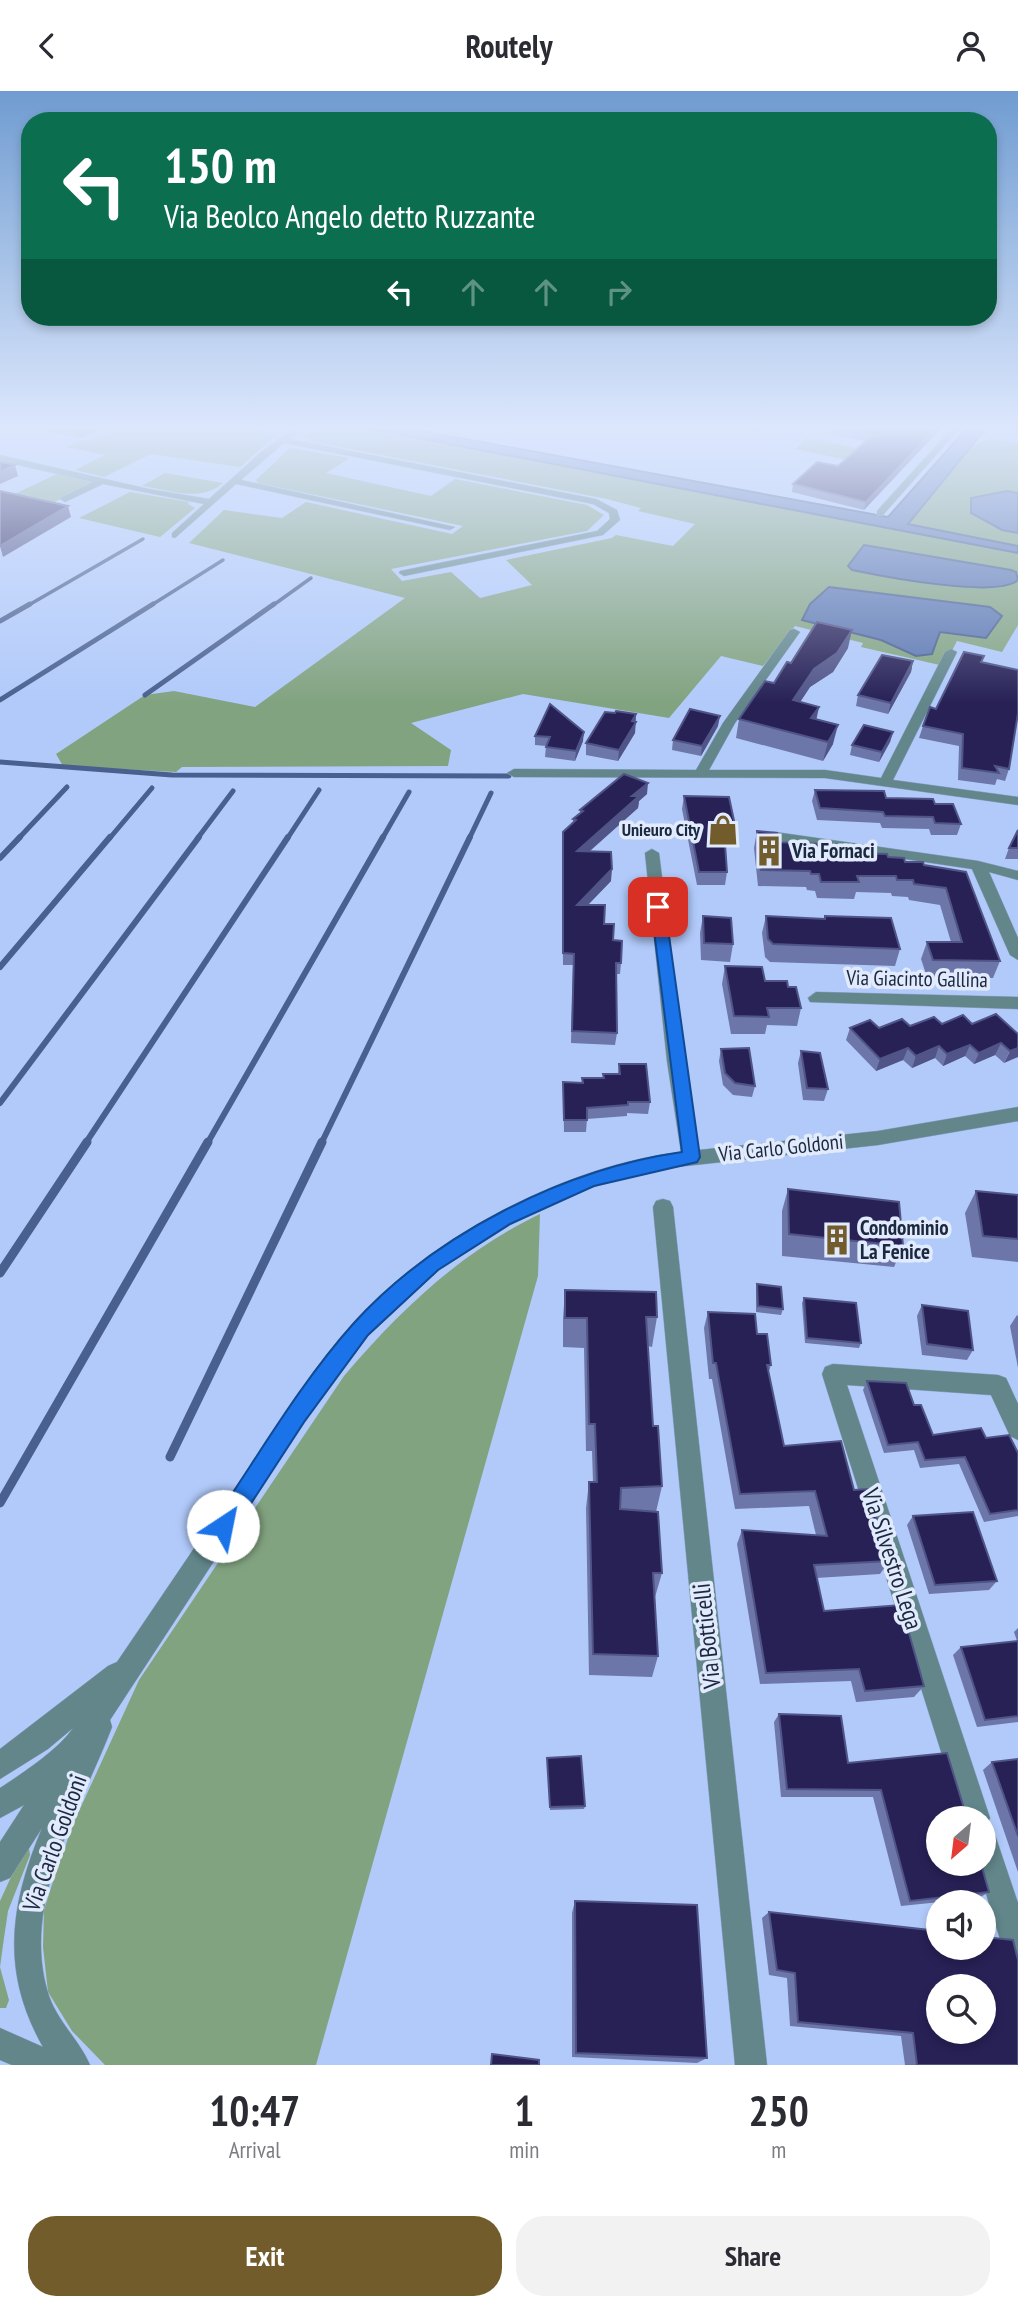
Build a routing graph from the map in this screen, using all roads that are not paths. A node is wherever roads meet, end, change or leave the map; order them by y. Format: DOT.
graph roads {
  1 [pos="193,519"];
  2 [pos="413,519"];
  3 [pos="615,519"];
  4 [pos="450,527"];
  5 [pos="175,535"];
  6 [pos="404,573"];
  7 [pos="794,632"];
  8 [pos="951,652"];
  9 [pos="514,773"];
  10 [pos="701,773"];
  11 [pos="886,780"];
  12 [pos="1018,801"];
  13 [pos="775,836"];
  14 [pos="652,853"];
  15 [pos="978,865"];
  16 [pos="1018,876"];
  17 [pos="1018,955"];
  18 [pos="816,998"];
  19 [pos="1018,1003"];
  20 [pos="1018,1114"];
  21 [pos="691,1157"];
  22 [pos="663,1207"];
  23 [pos="1018,1429"];
  24 [pos="135,1659"];
  25 [pos="109,1698"];
  26 [pos="80,1741"];
  27 [pos="0,1765"];
  28 [pos="0,1804"];
  29 [pos="972,1806"];
  30 [pos="0,1868"];
  31 [pos="995,1876"];
  32 [pos="1018,1949"];
  33 [pos="0,2044"];
  34 [pos="49,2065"];
  35 [pos="74,2065"];
  36 [pos="751,2065"];
  1 -- 5 [label="street"];
  2 -- 4 [label="street"];
  3 -- 6 [label="street"];
  7 -- 10 [label="street"];
  8 -- 11 [label="street"];
  9 -- 10 [label="street"];
  10 -- 11 [label="street"];
  11 -- 12 [label="street"];
  13 -- 15 [label="street"];
  14 -- 21 [label="street"];
  15 -- 16 [label="street"];
  15 -- 17 [label="street"];
  18 -- 19 [label="street, Via Giacinto Gallina"];
  20 -- 21 [label="street, Via Carlo Goldoni"];
  21 -- 24 [label="street, Via Carlo Goldoni"];
  22 -- 36 [label="street, Via Botticelli"];
  23 -- 29 [label="street, Via Silvestro Lega"];
  24 -- 25 [label="street, Via Carlo Goldoni"];
  24 -- 27 [label="street, Via Carlo Goldoni"];
  25 -- 26 [label="street, Via Carlo Goldoni"];
  25 -- 35 [label="street, Via Carlo Goldoni"];
  26 -- 28 [label="street, Via Carlo Goldoni"];
  26 -- 30 [label="street, Via Carlo Goldoni"];
  31 -- 32 [label="street"];
  33 -- 34 [label="street"];
}
